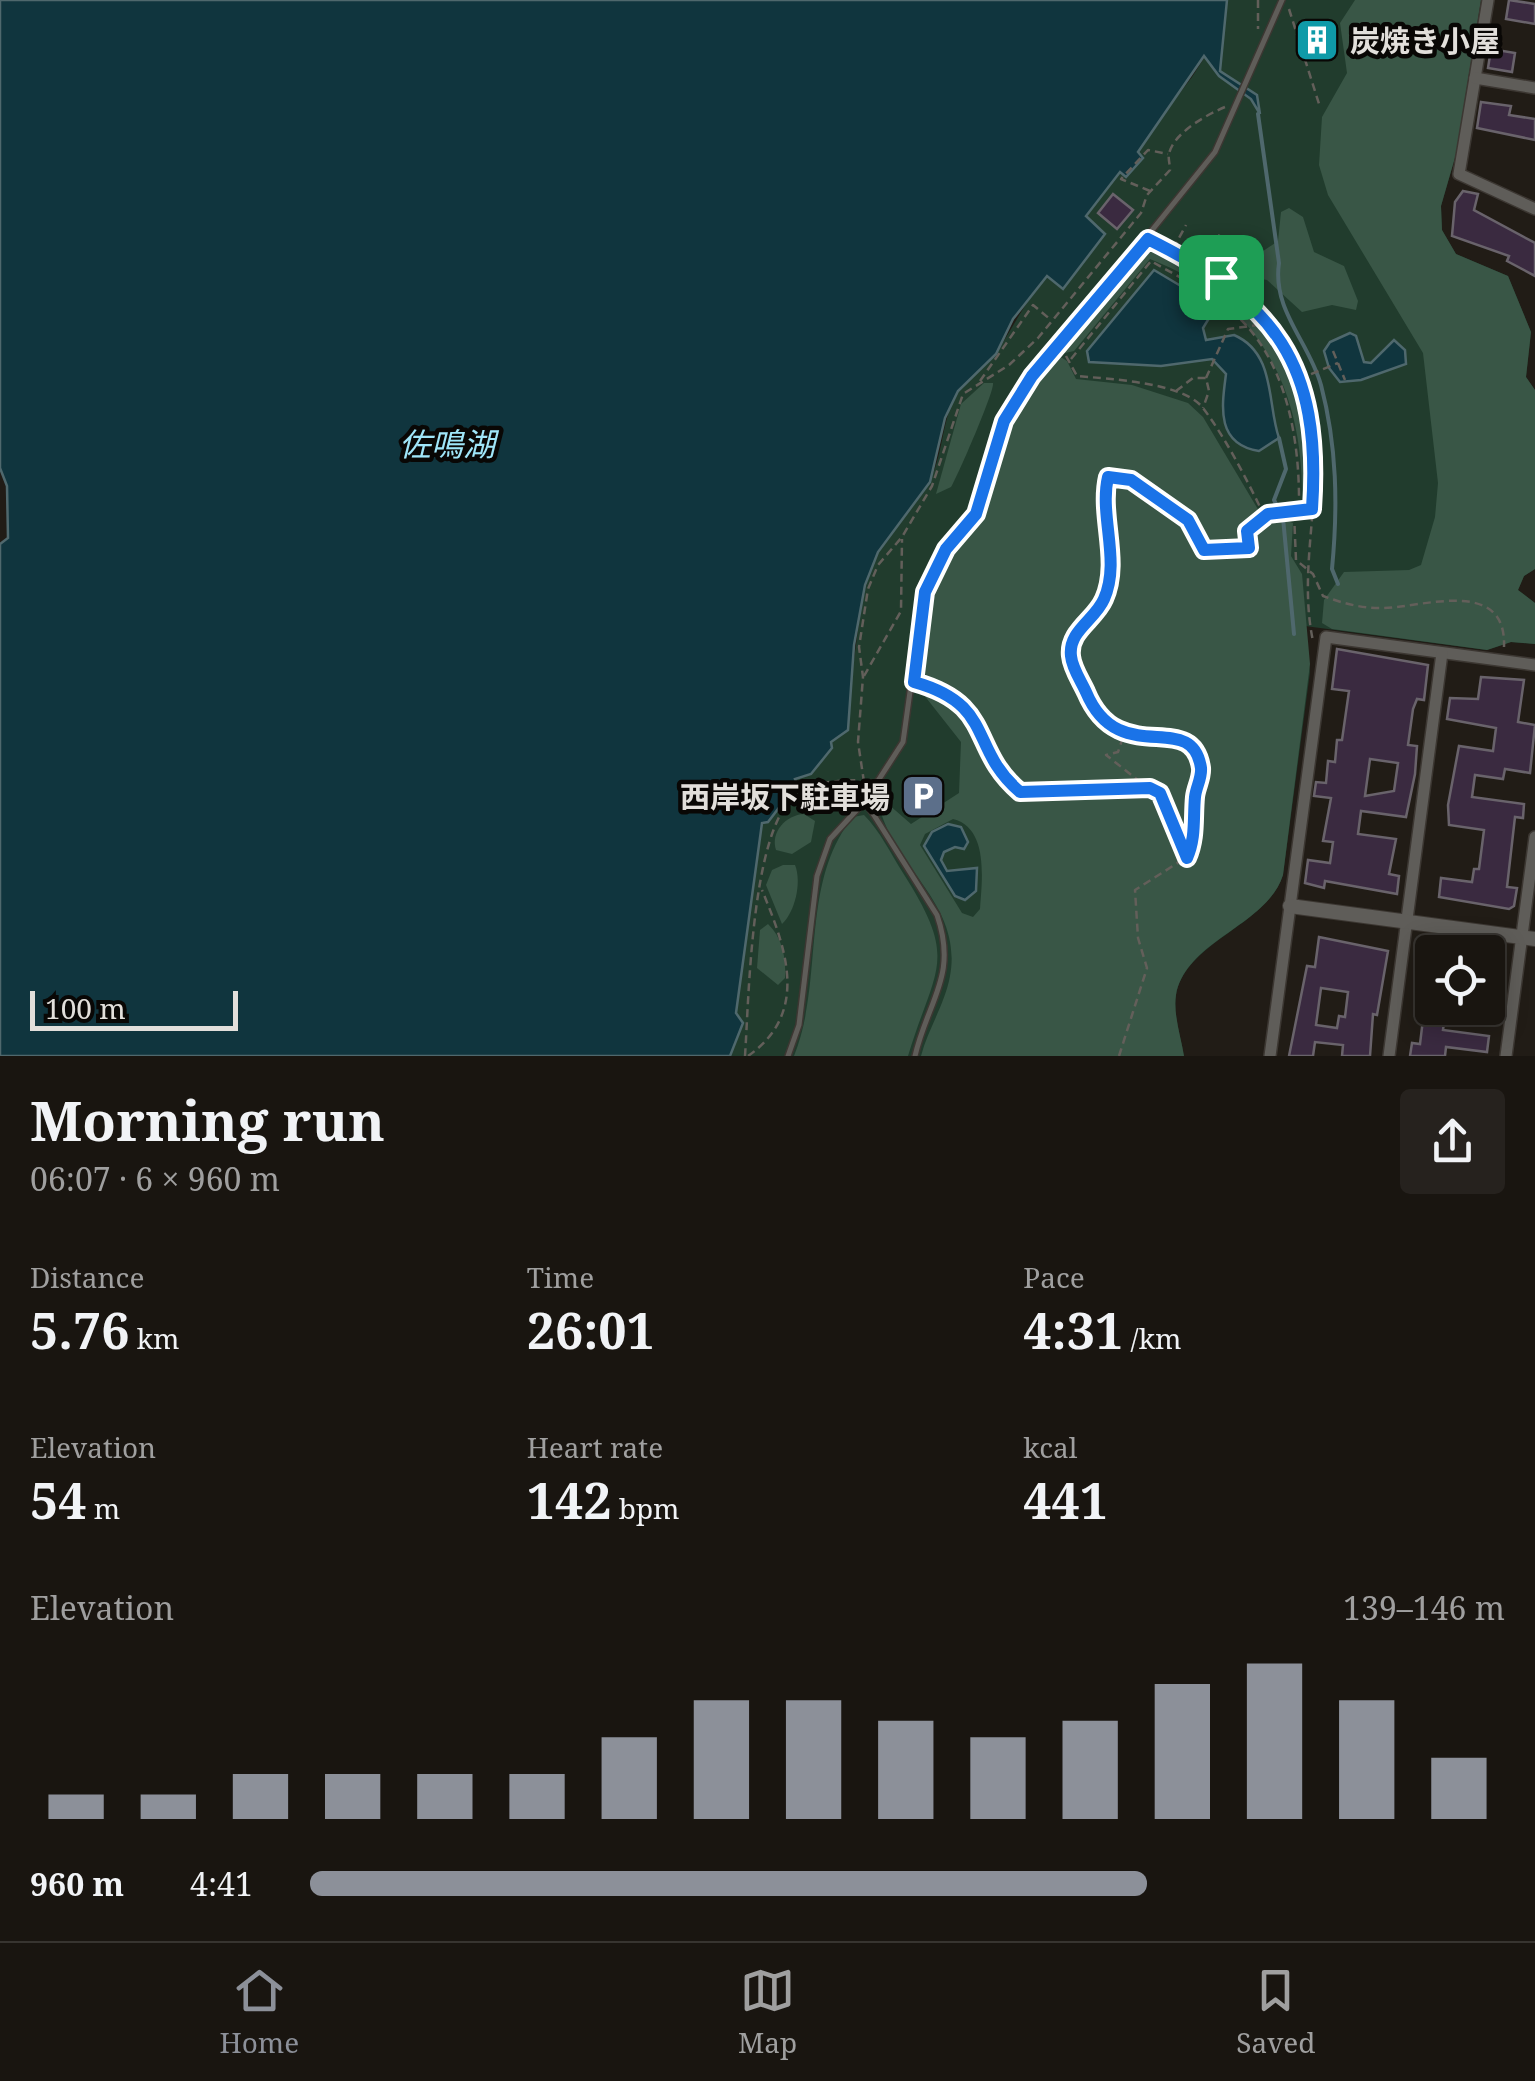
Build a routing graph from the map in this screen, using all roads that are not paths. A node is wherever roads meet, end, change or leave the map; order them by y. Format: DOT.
graph roads {
  1 [pos="1488,0"];
  2 [pos="1281,2"];
  3 [pos="1475,78"];
  4 [pos="1535,88"];
  5 [pos="1535,209"];
  6 [pos="1442,653"];
  7 [pos="1535,665"];
  8 [pos="864,801"];
  9 [pos="1535,837"];
  10 [pos="1290,906"];
  11 [pos="1406,922"];
  12 [pos="1528,938"];
  13 [pos="788,1056"];
  14 [pos="915,1056"];
  15 [pos="1270,1056"];
  16 [pos="1389,1056"];
  17 [pos="1506,1056"];
  1 -- 3 [label="street"];
  2 -- 8 [label="lane"];
  3 -- 4 [label="street"];
  3 -- 5 [label="street"];
  6 -- 7 [label="street"];
  6 -- 10 [label="street"];
  6 -- 11 [label="street"];
  8 -- 13 [label="lane"];
  8 -- 14 [label="lane"];
  9 -- 12 [label="street"];
  10 -- 11 [label="street"];
  10 -- 15 [label="street"];
  11 -- 12 [label="street"];
  11 -- 16 [label="street"];
  12 -- 17 [label="street"];
}
